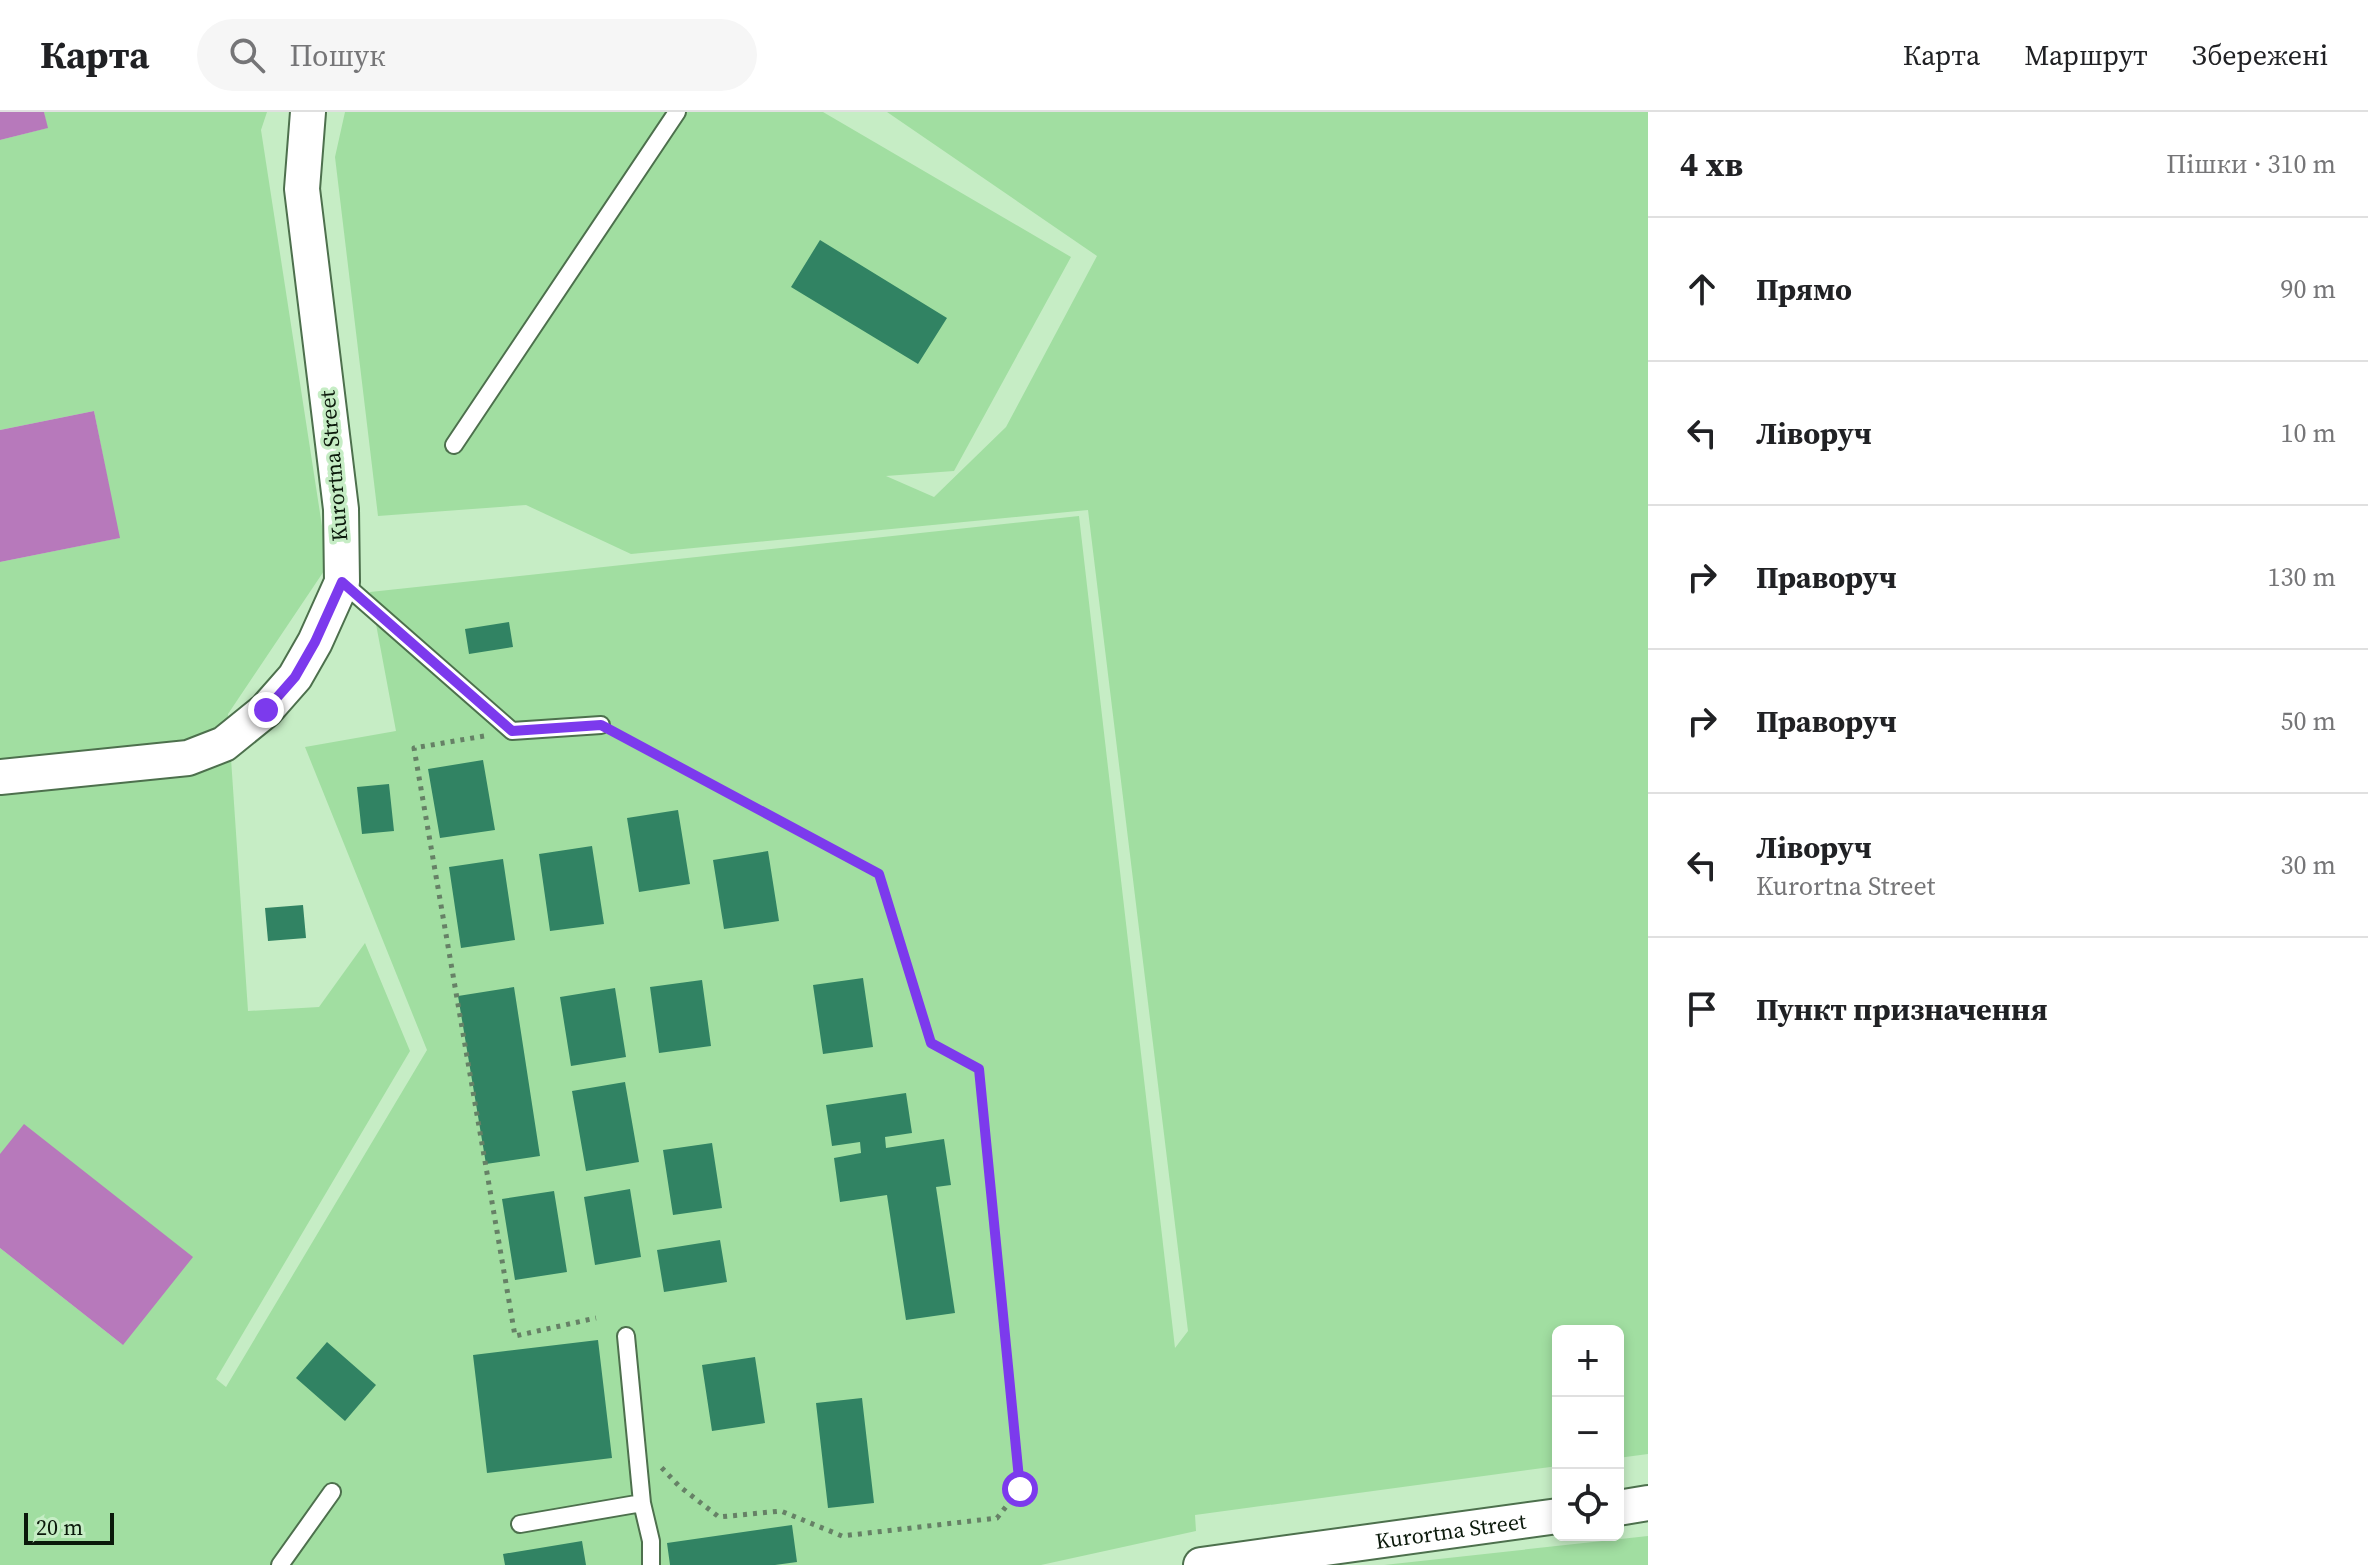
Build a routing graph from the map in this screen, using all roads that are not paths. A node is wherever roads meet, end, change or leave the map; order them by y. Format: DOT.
graph roads {
  1 [pos="308,112"];
  2 [pos="677,112"];
  3 [pos="454,445"];
  4 [pos="342,582"];
  5 [pos="601,725"];
  6 [pos="0,777"];
  7 [pos="626,1336"];
  8 [pos="332,1492"];
  9 [pos="642,1503"];
  10 [pos="1648,1503"];
  11 [pos="1624,1507"];
  12 [pos="1552,1517"];
  13 [pos="520,1524"];
  14 [pos="280,1565"];
  15 [pos="651,1565"];
  16 [pos="1201,1565"];
  1 -- 4 [label="street, Kurortna Street"];
  2 -- 3 [label="lane"];
  4 -- 5 [label="lane"];
  4 -- 6 [label="street, Kurortna Street"];
  7 -- 9 [label="lane"];
  8 -- 14 [label="lane"];
  9 -- 13 [label="lane"];
  9 -- 15 [label="lane"];
  10 -- 11 [label="street"];
  12 -- 16 [label="street, Kurortna Street"];
}
